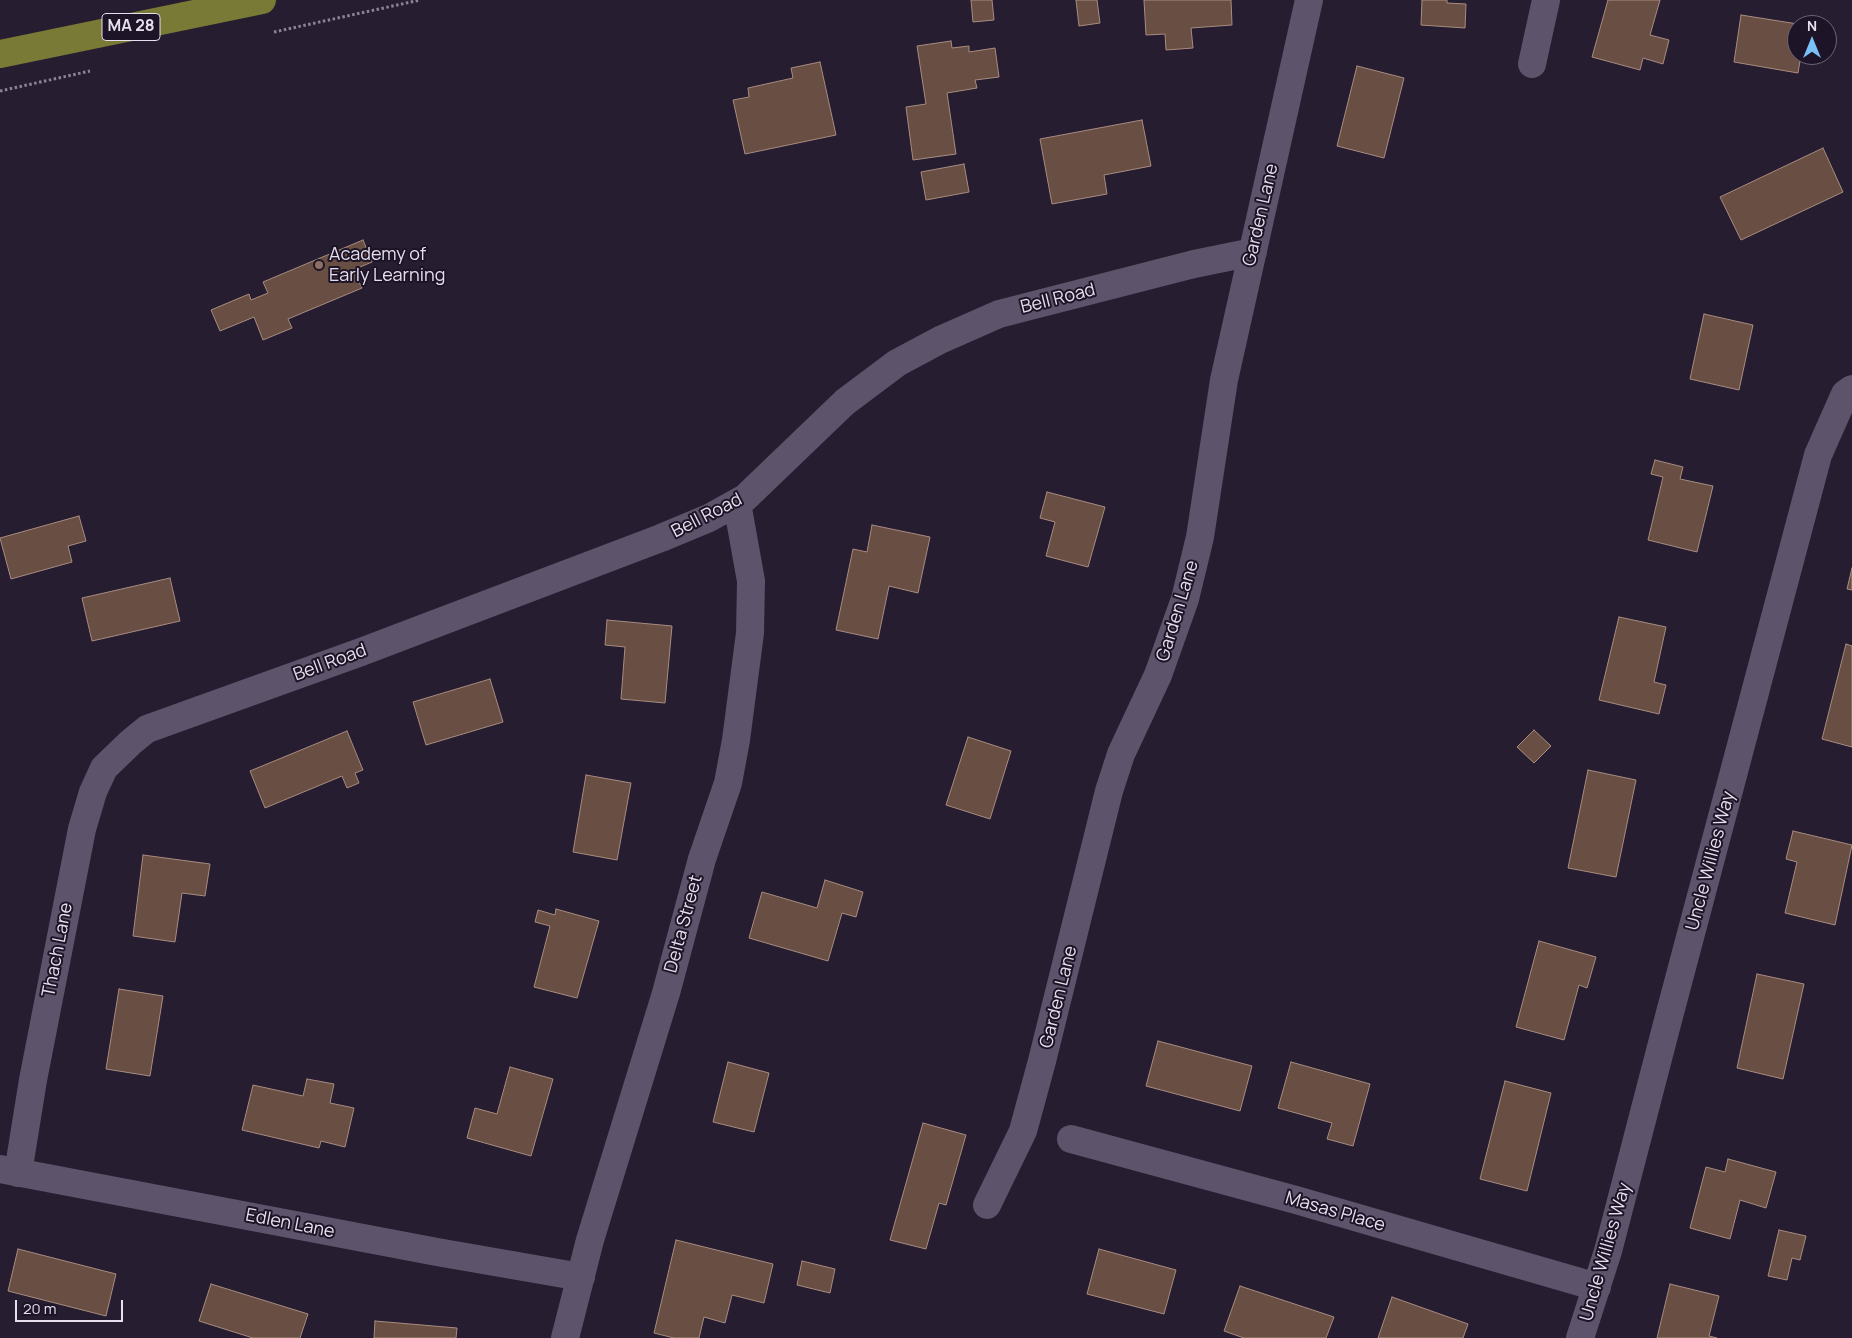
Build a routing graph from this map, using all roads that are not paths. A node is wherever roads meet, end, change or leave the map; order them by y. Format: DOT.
graph roads {
  1 [pos="262,0"];
  2 [pos="1310,0"];
  3 [pos="1546,0"];
  4 [pos="0,54"];
  5 [pos="1532,64"];
  6 [pos="1253,252"];
  7 [pos="1852,390"];
  8 [pos="737,503"];
  9 [pos="131,742"];
  10 [pos="1071,1140"];
  11 [pos="9,1171"];
  12 [pos="987,1205"];
  13 [pos="581,1277"];
  14 [pos="1597,1287"];
  15 [pos="566,1338"];
  16 [pos="1580,1338"];
  1 -- 4 [label="main road, MA 28"];
  2 -- 6 [label="street, Garden Lane"];
  3 -- 5 [label="street"];
  6 -- 8 [label="street, Bell Road"];
  6 -- 12 [label="street, Garden Lane"];
  7 -- 14 [label="street, Uncle Willies Way"];
  8 -- 9 [label="street, Bell Road"];
  8 -- 13 [label="street, Delta Street"];
  9 -- 11 [label="street, Thach Lane"];
  10 -- 14 [label="street, Masas Place"];
  11 -- 13 [label="street, Edlen Lane"];
  13 -- 15 [label="street, Delta Street"];
  14 -- 16 [label="street, Uncle Willies Way"];
}
